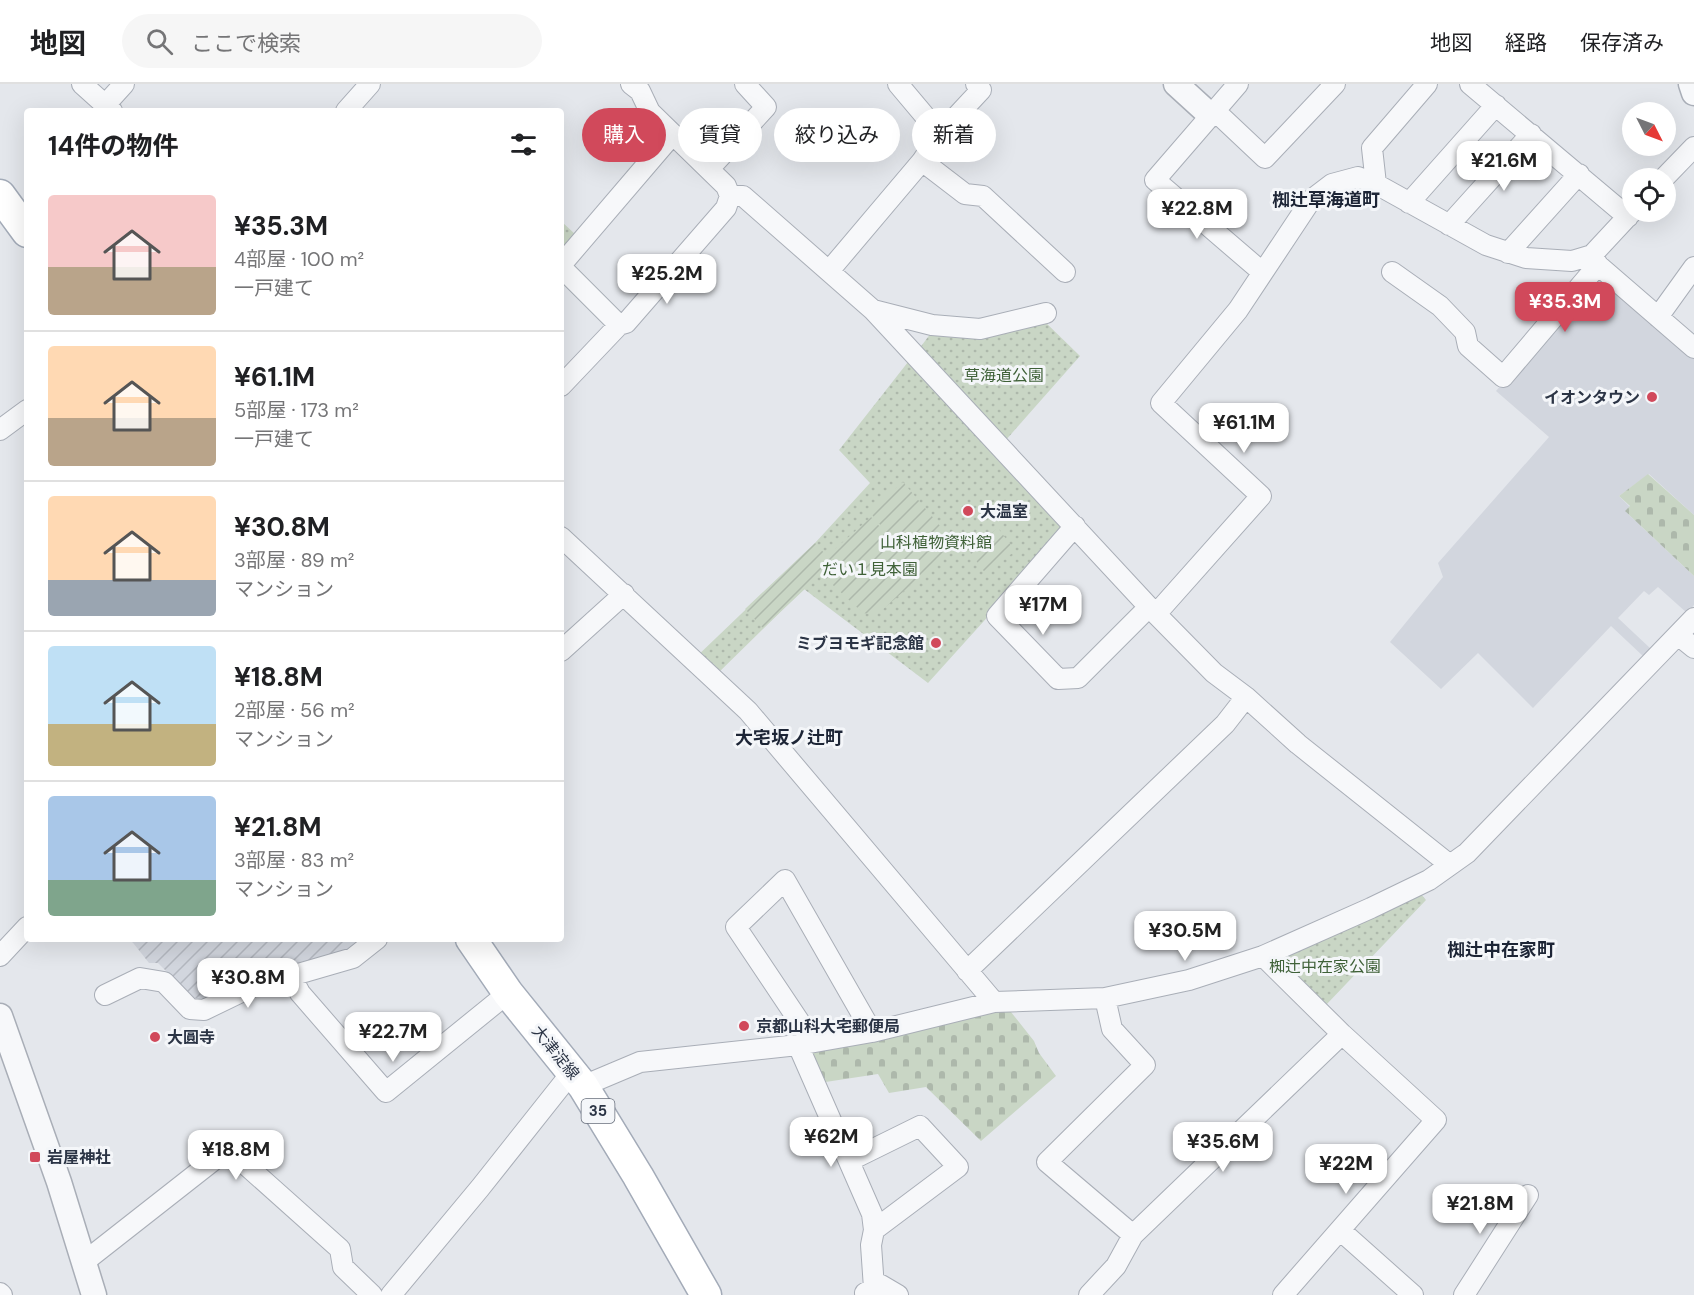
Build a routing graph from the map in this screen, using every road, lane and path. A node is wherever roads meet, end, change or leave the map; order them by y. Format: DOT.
graph roads {
  1 [pos="82,84"];
  2 [pos="124,84"];
  3 [pos="746,84"];
  4 [pos="898,84"];
  5 [pos="976,84"];
  6 [pos="1176,84"];
  7 [pos="1238,84"];
  8 [pos="1335,84"];
  9 [pos="1427,84"];
  10 [pos="1470,84"];
  11 [pos="1691,84"];
  12 [pos="365,86"];
  13 [pos="640,86"];
  14 [pos="1694,93"];
  15 [pos="1496,105"];
  16 [pos="109,108"];
  17 [pos="348,108"];
  18 [pos="918,108"];
  19 [pos="964,108"];
  20 [pos="1212,113"];
  21 [pos="673,134"];
  22 [pos="1531,134"];
  23 [pos="1694,147"];
  24 [pos="920,162"];
  25 [pos="925,162"];
  26 [pos="1674,168"];
  27 [pos="709,169"];
  28 [pos="1579,174"];
  29 [pos="1376,184"];
  30 [pos="0,195"];
  31 [pos="730,196"];
  32 [pos="1409,204"];
  33 [pos="1622,208"];
  34 [pos="1624,222"];
  35 [pos="1449,225"];
  36 [pos="24,228"];
  37 [pos="1508,253"];
  38 [pos="1595,260"];
  39 [pos="564,262"];
  40 [pos="1694,267"];
  41 [pos="564,269"];
  42 [pos="829,271"];
  43 [pos="1065,272"];
  44 [pos="1263,272"];
  45 [pos="1392,272"];
  46 [pos="873,310"];
  47 [pos="1046,313"];
  48 [pos="1658,317"];
  49 [pos="619,325"];
  50 [pos="1694,348"];
  51 [pos="564,383"];
  52 [pos="24,412"];
  53 [pos="0,430"];
  54 [pos="1075,526"];
  55 [pos="564,540"];
  56 [pos="624,594"];
  57 [pos="1153,610"];
  58 [pos="1694,618"];
  59 [pos="1678,635"];
  60 [pos="564,648"];
  61 [pos="1694,648"];
  62 [pos="1246,697"];
  63 [pos="1449,866"];
  64 [pos="24,930"];
  65 [pos="373,942"];
  66 [pos="473,942"];
  67 [pos="0,956"];
  68 [pos="1263,956"];
  69 [pos="967,971"];
  70 [pos="291,976"];
  71 [pos="508,993"];
  72 [pos="105,995"];
  73 [pos="1105,998"];
  74 [pos="994,1002"];
  75 [pos="0,1016"];
  76 [pos="872,1032"];
  77 [pos="1342,1034"];
  78 [pos="805,1043"];
  79 [pos="577,1079"];
  80 [pos="849,1161"];
  81 [pos="1528,1195"];
  82 [pos="874,1230"];
  83 [pos="1340,1230"];
  84 [pos="1132,1235"];
  85 [pos="84,1262"];
  86 [pos="869,1291"];
  87 [pos="1097,1292"];
  88 [pos="94,1295"];
  89 [pos="372,1295"];
  90 [pos="391,1295"];
  91 [pos="706,1295"];
  92 [pos="898,1295"];
  93 [pos="1283,1295"];
  94 [pos="1413,1295"];
  95 [pos="1464,1295"];
  1 -- 16 [label="street"];
  2 -- 16 [label="street"];
  3 -- 27 [label="street"];
  4 -- 18 [label="street"];
  5 -- 19 [label="street"];
  6 -- 20 [label="street"];
  7 -- 20 [label="street"];
  8 -- 20 [label="street"];
  9 -- 29 [label="street"];
  10 -- 15 [label="street"];
  11 -- 14 [label="street"];
  12 -- 17 [label="street"];
  13 -- 21 [label="street"];
  15 -- 22 [label="street"];
  15 -- 32 [label="street"];
  20 -- 44 [label="street"];
  21 -- 27 [label="street"];
  21 -- 39 [label="street"];
  22 -- 28 [label="street"];
  22 -- 35 [label="street"];
  23 -- 26 [label="street"];
  24 -- 42 [label="street"];
  25 -- 43 [label="street"];
  27 -- 31 [label="street"];
  28 -- 33 [label="street"];
  28 -- 37 [label="street"];
  29 -- 32 [label="street"];
  29 -- 44 [label="street"];
  30 -- 36 [label="main road"];
  31 -- 42 [label="street"];
  31 -- 49 [label="street"];
  32 -- 35 [label="street"];
  34 -- 38 [label="street"];
  35 -- 37 [label="street"];
  37 -- 38 [label="street"];
  38 -- 45 [label="street"];
  38 -- 48 [label="street"];
  40 -- 48 [label="street"];
  41 -- 49 [label="street"];
  42 -- 46 [label="street"];
  44 -- 57 [label="street"];
  46 -- 47 [label="street"];
  46 -- 54 [label="street"];
  48 -- 50 [label="street"];
  49 -- 51 [label="street"];
  52 -- 53 [label="street"];
  54 -- 57 [label="street"];
  54 -- 57 [label="street"];
  55 -- 56 [label="street"];
  56 -- 60 [label="street"];
  56 -- 69 [label="street"];
  57 -- 62 [label="street"];
  58 -- 59 [label="street"];
  59 -- 61 [label="street"];
  59 -- 63 [label="street"];
  62 -- 63 [label="street"];
  62 -- 69 [label="street"];
  63 -- 68 [label="street"];
  64 -- 67 [label="street"];
  65 -- 70 [label="street"];
  66 -- 71 [label="main road, 大津淀線 / 35"];
  68 -- 73 [label="street"];
  68 -- 77 [label="street"];
  69 -- 74 [label="street"];
  70 -- 71 [label="street"];
  70 -- 72 [label="street"];
  71 -- 79 [label="main road, 大津淀線 / 35"];
  73 -- 74 [label="street"];
  73 -- 84 [label="street"];
  74 -- 76 [label="street"];
  75 -- 85 [label="street"];
  76 -- 78 [label="street"];
  76 -- 78 [label="street"];
  77 -- 83 [label="street"];
  77 -- 84 [label="street"];
  78 -- 79 [label="street"];
  78 -- 80 [label="street"];
  79 -- 90 [label="street"];
  79 -- 91 [label="main road, 大津淀線 / 35"];
  80 -- 82 [label="street"];
  80 -- 82 [label="street"];
  81 -- 95 [label="street"];
  82 -- 86 [label="street"];
  83 -- 93 [label="street"];
  83 -- 94 [label="street"];
  84 -- 87 [label="street"];
  85 -- 88 [label="street"];
  85 -- 89 [label="street"];
  86 -- 92 [label="street"];
}
